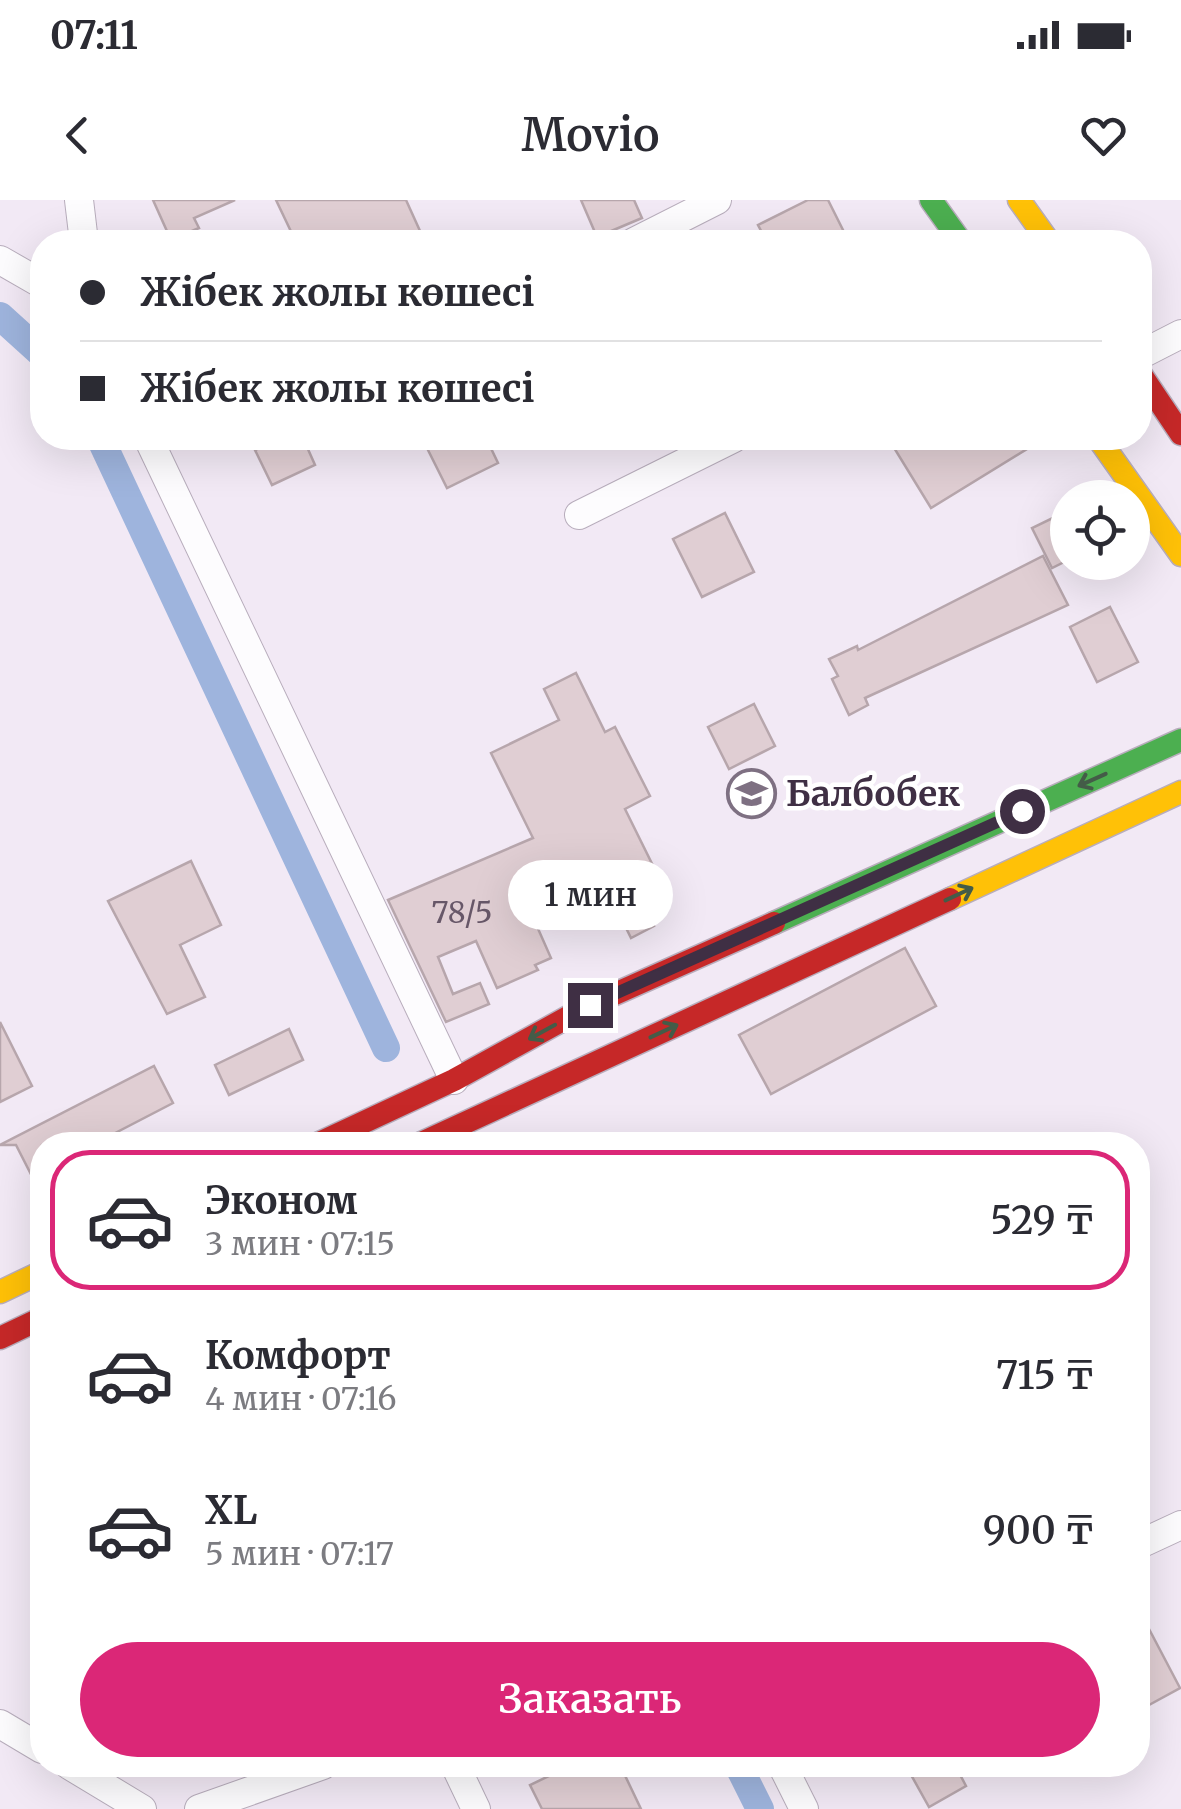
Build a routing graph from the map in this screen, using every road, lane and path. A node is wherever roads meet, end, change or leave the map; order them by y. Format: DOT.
graph roads {
  1 [pos="80,200"];
  2 [pos="717,200"];
  3 [pos="931,200"];
  4 [pos="1019,200"];
  5 [pos="83,230"];
  6 [pos="658,230"];
  7 [pos="952,230"];
  8 [pos="1040,230"];
  9 [pos="0,260"];
  10 [pos="30,277"];
  11 [pos="1181,334"];
  12 [pos="1152,348"];
  13 [pos="1152,391"];
  14 [pos="1181,434"];
  15 [pos="154,450"];
  16 [pos="710,450"];
  17 [pos="1107,450"];
  18 [pos="579,514"];
  19 [pos="1181,555"];
  20 [pos="1181,710"];
  21 [pos="1174,743"];
  22 [pos="1181,792"];
  23 [pos="454,1080"];
  24 [pos="343,1132"];
  25 [pos="477,1132"];
  26 [pos="30,1278"];
  27 [pos="0,1292"];
  28 [pos="30,1324"];
  29 [pos="0,1338"];
  30 [pos="1181,1525"];
  31 [pos="1150,1539"];
  32 [pos="0,1724"];
  33 [pos="30,1742"];
  34 [pos="89,1777"];
  35 [pos="290,1777"];
  36 [pos="461,1777"];
  37 [pos="788,1777"];
  38 [pos="142,1809"];
  39 [pos="200,1809"];
  40 [pos="476,1809"];
  41 [pos="804,1809"];
  1 -- 5 [label="street"];
  2 -- 6 [label="street"];
  3 -- 7 [label="main road"];
  4 -- 8 [label="main road"];
  9 -- 10 [label="street"];
  11 -- 12 [label="street"];
  13 -- 14 [label="main road"];
  15 -- 23 [label="street"];
  16 -- 18 [label="street"];
  17 -- 19 [label="main road"];
  20 -- 21 [label="main road"];
  21 -- 23 [label="main road, one-way"];
  25 -- 22 [label="main road, one-way"];
  23 -- 24 [label="main road"];
  26 -- 27 [label="main road"];
  28 -- 29 [label="main road"];
  30 -- 31 [label="street"];
  32 -- 33 [label="street"];
  34 -- 38 [label="street"];
  35 -- 39 [label="street"];
  36 -- 40 [label="street"];
  37 -- 41 [label="street"];
}
